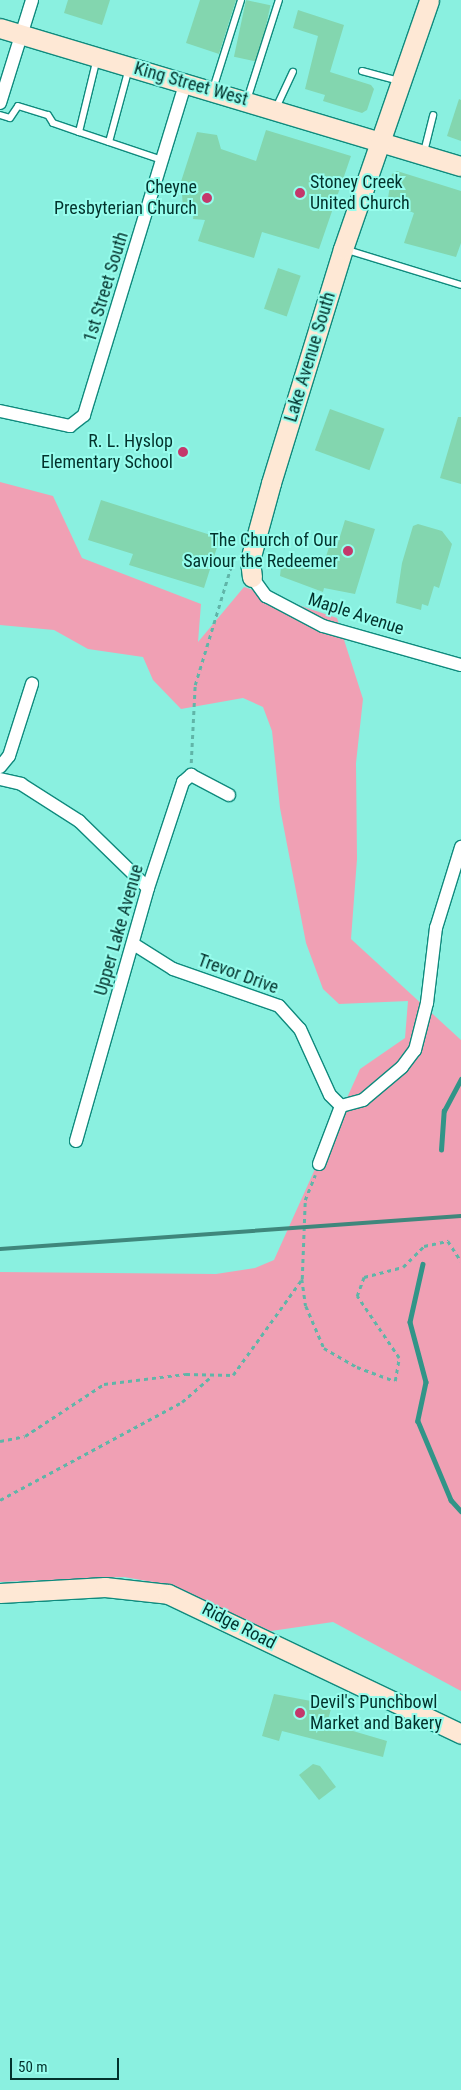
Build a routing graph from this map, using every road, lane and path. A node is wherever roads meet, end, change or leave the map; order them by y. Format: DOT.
graph roads {
  1 [pos="32,0"];
  2 [pos="241,0"];
  3 [pos="278,0"];
  4 [pos="429,0"];
  5 [pos="0,28"];
  6 [pos="22,35"];
  7 [pos="98,56"];
  8 [pos="130,66"];
  9 [pos="362,71"];
  10 [pos="293,72"];
  11 [pos="186,82"];
  12 [pos="401,82"];
  13 [pos="213,90"];
  14 [pos="247,101"];
  15 [pos="0,103"];
  16 [pos="275,109"];
  17 [pos="0,115"];
  18 [pos="433,115"];
  19 [pos="78,132"];
  20 [pos="381,140"];
  21 [pos="109,142"];
  22 [pos="423,154"];
  23 [pos="162,160"];
  24 [pos="461,166"];
  25 [pos="343,249"];
  26 [pos="461,285"];
  27 [pos="0,411"];
  28 [pos="232,556"];
  29 [pos="252,577"];
  30 [pos="461,665"];
  31 [pos="32,684"];
  32 [pos="0,767"];
  33 [pos="191,775"];
  34 [pos="0,779"];
  35 [pos="229,795"];
  36 [pos="461,846"];
  37 [pos="148,888"];
  38 [pos="135,945"];
  39 [pos="341,1106"];
  40 [pos="76,1141"];
  41 [pos="319,1164"];
  42 [pos="461,1261"];
  43 [pos="302,1279"];
  44 [pos="213,1375"];
  45 [pos="0,1441"];
  46 [pos="0,1500"];
  47 [pos="0,1593"];
  48 [pos="461,1734"];
  1 -- 6 [label="street"];
  2 -- 13 [label="lane"];
  3 -- 14 [label="lane"];
  4 -- 12 [label="main road, Lake Avenue South"];
  5 -- 6 [label="main road, King Street West"];
  6 -- 7 [label="main road, King Street West"];
  6 -- 15 [label="street"];
  7 -- 8 [label="main road, King Street West"];
  7 -- 19 [label="lane"];
  8 -- 11 [label="main road, King Street West"];
  8 -- 21 [label="lane"];
  9 -- 12 [label="lane"];
  10 -- 16 [label="lane"];
  11 -- 13 [label="main road, King Street West"];
  11 -- 23 [label="street, 1st Street South"];
  12 -- 20 [label="main road, Lake Avenue South"];
  13 -- 14 [label="main road, King Street West"];
  14 -- 16 [label="main road, King Street West"];
  16 -- 20 [label="main road, King Street West"];
  17 -- 19 [label="lane"];
  18 -- 22 [label="lane"];
  19 -- 21 [label="lane"];
  20 -- 22 [label="main road, King Street West"];
  20 -- 25 [label="main road, Lake Avenue South"];
  21 -- 23 [label="lane"];
  22 -- 24 [label="main road, King Street West"];
  23 -- 27 [label="street, 1st Street South"];
  25 -- 26 [label="lane"];
  25 -- 29 [label="main road, Lake Avenue South"];
  28 -- 33 [label="path"];
  29 -- 30 [label="street, Maple Avenue"];
  31 -- 32 [label="street"];
  33 -- 35 [label="street"];
  33 -- 37 [label="street, Upper Lake Avenue"];
  34 -- 37 [label="street"];
  36 -- 39 [label="street"];
  37 -- 38 [label="street, Upper Lake Avenue"];
  38 -- 39 [label="street, Trevor Drive"];
  38 -- 40 [label="street, Upper Lake Avenue"];
  39 -- 41 [label="street"];
  41 -- 43 [label="path"];
  42 -- 43 [label="path"];
  43 -- 44 [label="path"];
  44 -- 45 [label="path"];
  44 -- 46 [label="path"];
  47 -- 48 [label="main road, Ridge Road"];
}
